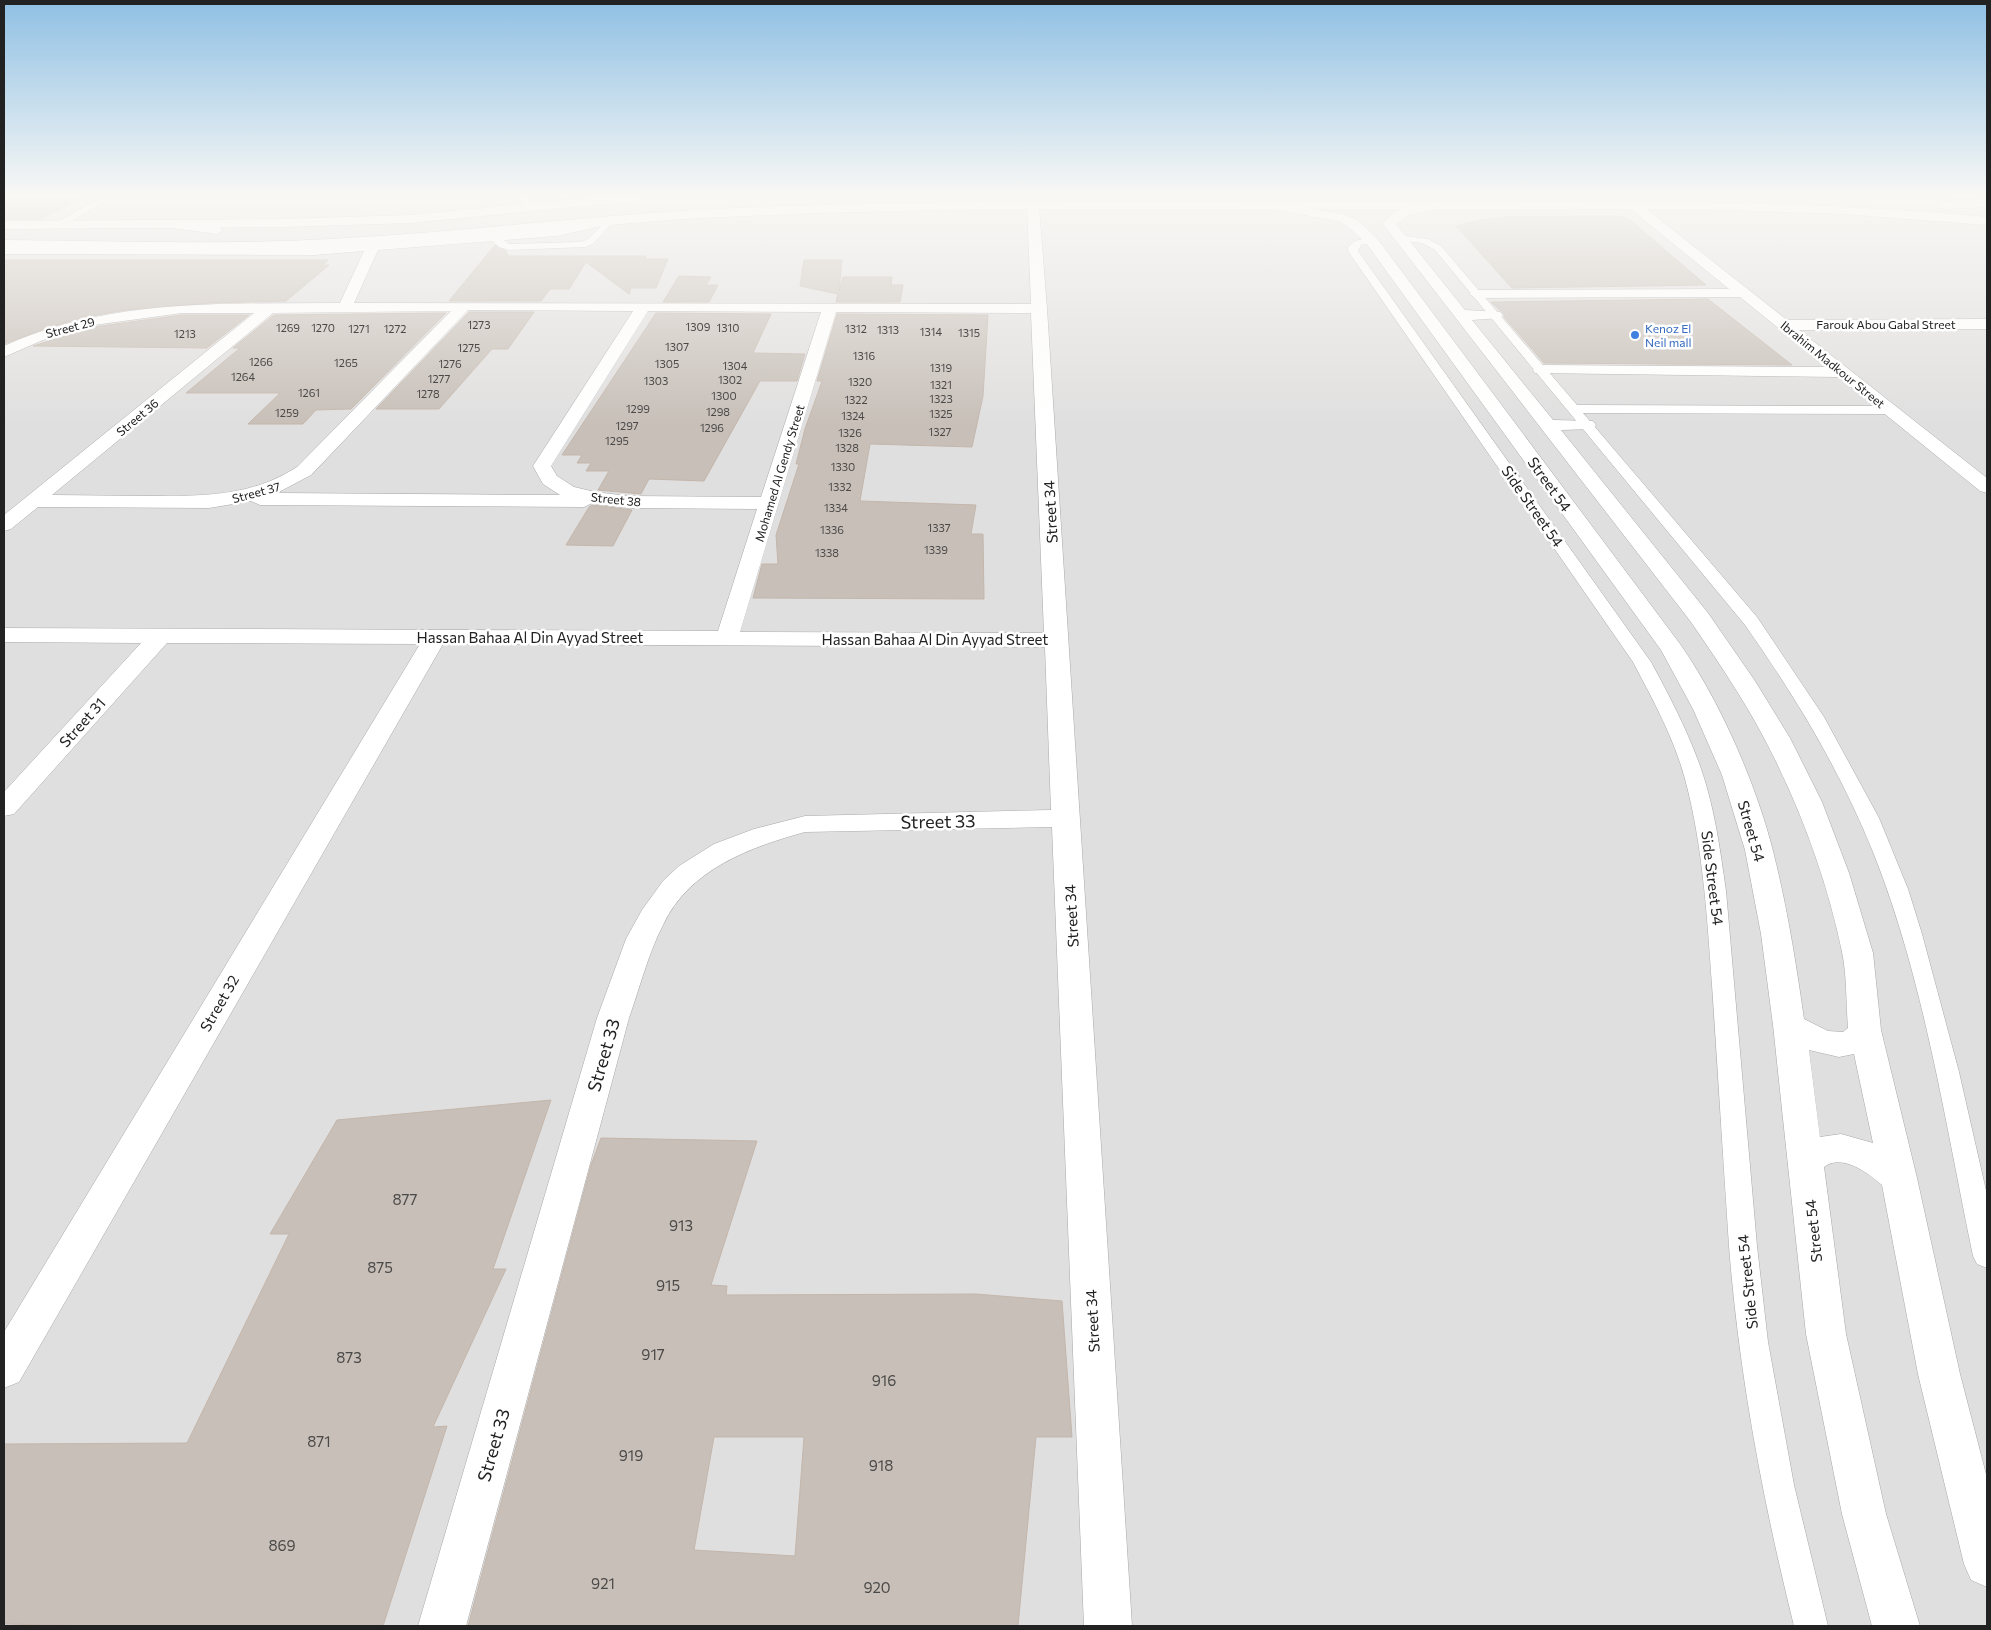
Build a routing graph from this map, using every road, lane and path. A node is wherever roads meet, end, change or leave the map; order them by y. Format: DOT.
graph roads {
  1 [pos="361,273"];
  2 [pos="1038,273"];
  3 [pos="1369,273"];
  4 [pos="1409,273"];
  5 [pos="1432,273"];
  6 [pos="1719,273"];
  7 [pos="1744,293"];
  8 [pos="1469,304"];
  9 [pos="464,306"];
  10 [pos="345,307"];
  11 [pos="643,307"];
  12 [pos="269,308"];
  13 [pos="830,308"];
  14 [pos="1040,309"];
  15 [pos="1495,314"];
  16 [pos="1987,324"];
  17 [pos="1784,325"];
  18 [pos="4,352"];
  19 [pos="1540,370"];
  20 [pos="1843,372"];
  21 [pos="1573,409"];
  22 [pos="1891,410"];
  23 [pos="1550,425"];
  24 [pos="1587,425"];
  25 [pos="1987,487"];
  26 [pos="238,498"];
  27 [pos="34,501"];
  28 [pos="628,502"];
  29 [pos="770,503"];
  30 [pos="4,525"];
  31 [pos="4,635"];
  32 [pos="161,636"];
  33 [pos="436,636"];
  34 [pos="727,638"];
  35 [pos="1057,640"];
  36 [pos="4,808"];
  37 [pos="1066,818"];
  38 [pos="1789,1025"];
  39 [pos="1865,1030"];
  40 [pos="1806,1161"];
  41 [pos="1899,1178"];
  42 [pos="1987,1256"];
  43 [pos="4,1369"];
  44 [pos="1987,1564"];
  45 [pos="442,1626"];
  46 [pos="1108,1626"];
  47 [pos="1811,1626"];
  48 [pos="1896,1626"];
  1 -- 10 [label="street"];
  2 -- 14 [label="street, Street 34"];
  3 -- 47 [label="lane, Side Street 54"];
  4 -- 38 [label="street, Street 54"];
  5 -- 8 [label="street"];
  6 -- 7 [label="street, Ibrahim Madkour Street"];
  7 -- 8 [label="street"];
  7 -- 17 [label="street, Ibrahim Madkour Street"];
  8 -- 15 [label="lane"];
  8 -- 15 [label="street"];
  8 -- 23 [label="street"];
  9 -- 10 [label="street, Street 29"];
  9 -- 11 [label="street, Street 29"];
  9 -- 26 [label="street, Street 37"];
  10 -- 12 [label="street, Street 29"];
  11 -- 13 [label="street, Street 29"];
  11 -- 28 [label="street, Street 38"];
  12 -- 18 [label="street, Street 29"];
  12 -- 27 [label="street, Street 36"];
  13 -- 14 [label="street, Street 29"];
  13 -- 29 [label="street, Mohamed Al Gendy Street"];
  14 -- 35 [label="street, Street 34"];
  15 -- 19 [label="lane"];
  16 -- 17 [label="street, Farouk Abou Gabal Street"];
  17 -- 20 [label="street, Ibrahim Madkour Street"];
  19 -- 20 [label="street"];
  19 -- 21 [label="lane"];
  20 -- 22 [label="street, Ibrahim Madkour Street"];
  21 -- 22 [label="lane"];
  21 -- 24 [label="lane"];
  22 -- 25 [label="street, Ibrahim Madkour Street"];
  23 -- 24 [label="street"];
  23 -- 39 [label="street"];
  24 -- 42 [label="lane"];
  26 -- 27 [label="street, Street 37"];
  26 -- 28 [label="street"];
  27 -- 30 [label="street, Street 36"];
  28 -- 29 [label="street, Street 38"];
  29 -- 34 [label="street, Mohamed Al Gendy Street"];
  31 -- 32 [label="street, Hassan Bahaa Al Din Ayyad Street"];
  32 -- 33 [label="street, Hassan Bahaa Al Din Ayyad Street"];
  32 -- 36 [label="street, Street 31"];
  33 -- 34 [label="street, Hassan Bahaa Al Din Ayyad Street"];
  33 -- 43 [label="street, Street 32"];
  34 -- 35 [label="street, Hassan Bahaa Al Din Ayyad Street"];
  35 -- 37 [label="street, Street 34"];
  37 -- 45 [label="street, Street 33"];
  37 -- 46 [label="street, Street 34"];
  38 -- 39 [label="street"];
  38 -- 40 [label="street, Street 54"];
  39 -- 41 [label="street"];
  40 -- 41 [label="street"];
  40 -- 48 [label="street, Street 54"];
  41 -- 44 [label="street"];
}
